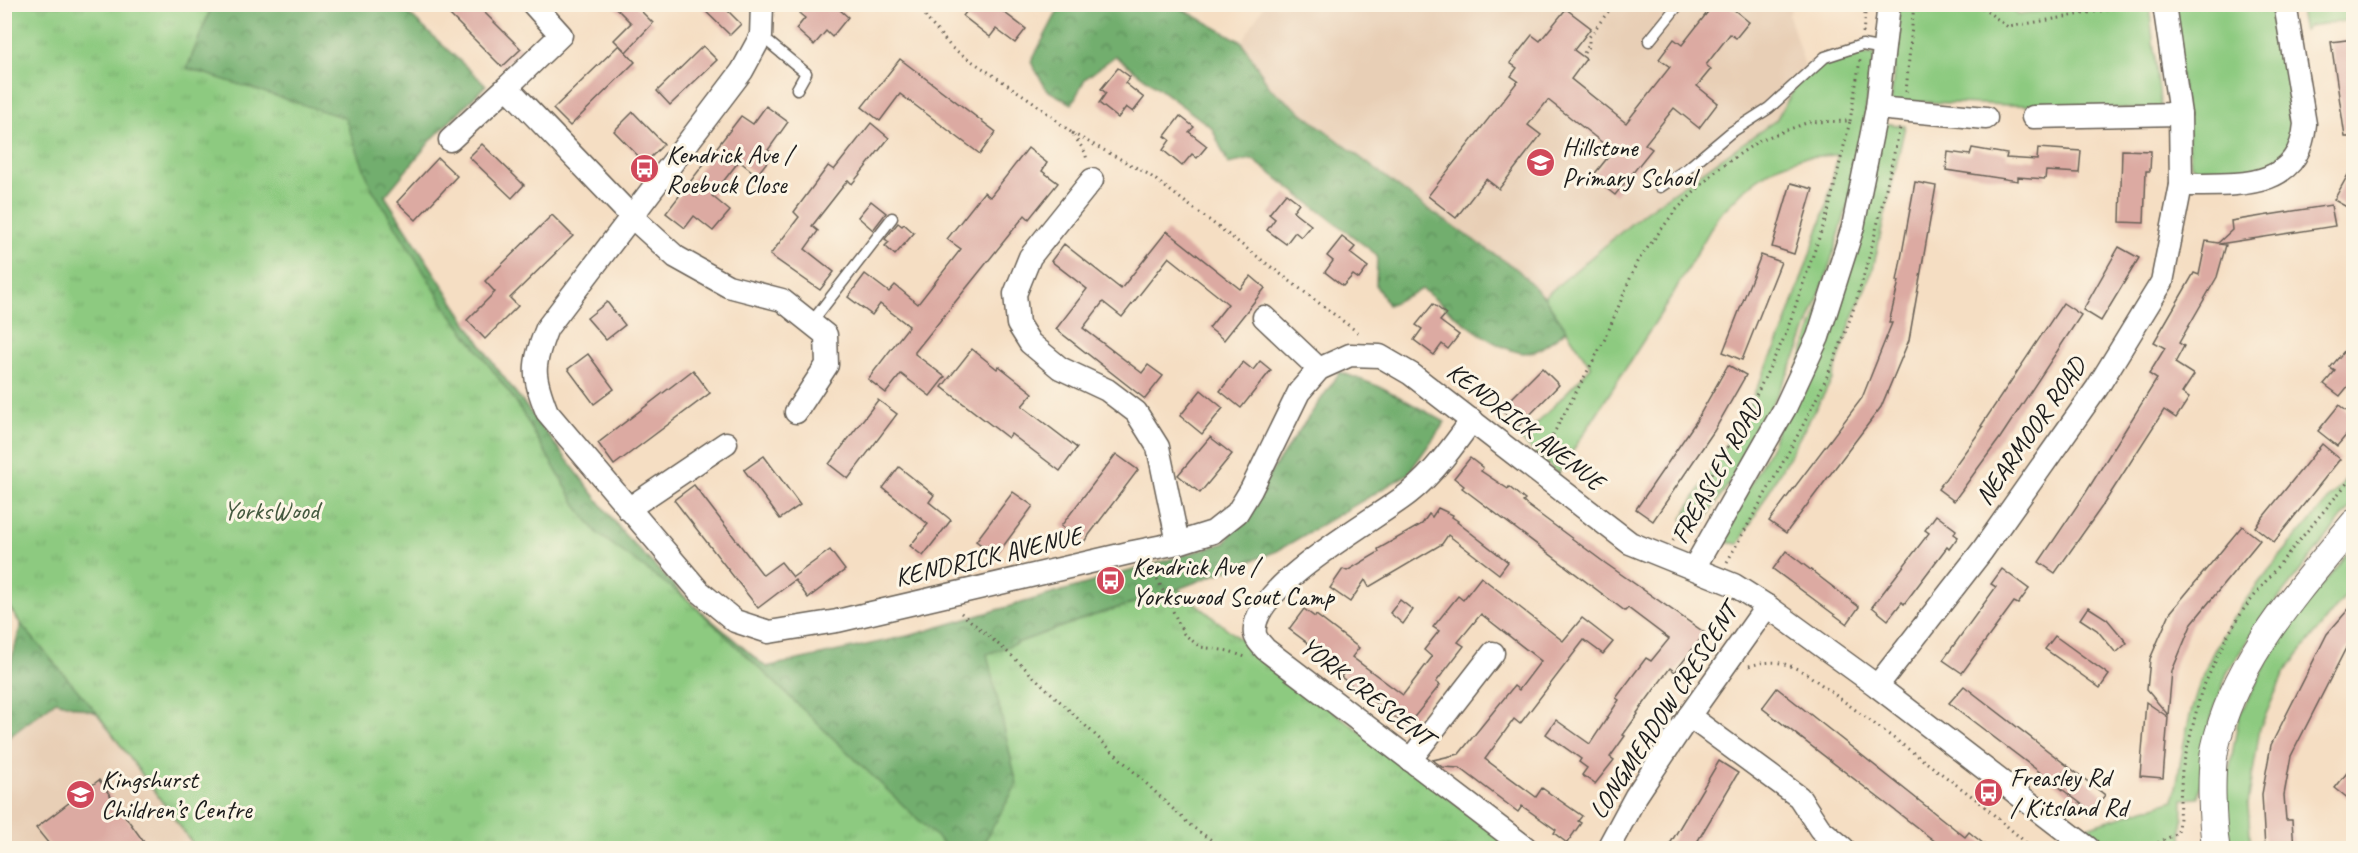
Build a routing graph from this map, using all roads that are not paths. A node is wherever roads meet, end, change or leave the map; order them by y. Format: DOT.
graph roads {
  1 [pos="533,4"];
  2 [pos="762,4"];
  3 [pos="1679,4"];
  4 [pos="1889,4"];
  5 [pos="2164,4"];
  6 [pos="2284,4"];
  7 [pos="761,36"];
  8 [pos="1649,41"];
  9 [pos="1885,49"];
  10 [pos="507,87"];
  11 [pos="797,89"];
  12 [pos="1877,108"];
  13 [pos="2180,114"];
  14 [pos="2033,117"];
  15 [pos="1986,118"];
  16 [pos="450,140"];
  17 [pos="1092,180"];
  18 [pos="2181,185"];
  19 [pos="1660,188"];
  20 [pos="632,217"];
  21 [pos="892,218"];
  22 [pos="1264,317"];
  23 [pos="811,323"];
  24 [pos="1319,369"];
  25 [pos="796,412"];
  26 [pos="1472,420"];
  27 [pos="726,442"];
  28 [pos="628,509"];
  29 [pos="2354,523"];
  30 [pos="1178,543"];
  31 [pos="1694,568"];
  32 [pos="1767,606"];
  33 [pos="1493,653"];
  34 [pos="1877,686"];
  35 [pos="1689,716"];
  36 [pos="1410,760"];
  37 [pos="2078,846"];
  38 [pos="1526,849"];
  39 [pos="1608,849"];
  40 [pos="1843,849"];
  41 [pos="2216,849"];
  1 -- 10 [label="street"];
  2 -- 7 [label="street, KENDRICK AVENUE"];
  3 -- 8 [label="lane"];
  4 -- 9 [label="street, FREASLEY ROAD"];
  5 -- 13 [label="street, NEARMOOR ROAD"];
  6 -- 18 [label="street"];
  7 -- 11 [label="lane"];
  7 -- 20 [label="street, KENDRICK AVENUE"];
  9 -- 12 [label="street, FREASLEY ROAD"];
  9 -- 19 [label="lane"];
  10 -- 16 [label="street"];
  10 -- 20 [label="street"];
  12 -- 15 [label="street"];
  12 -- 31 [label="street, FREASLEY ROAD"];
  13 -- 14 [label="street"];
  13 -- 18 [label="street, NEARMOOR ROAD"];
  17 -- 30 [label="street"];
  18 -- 34 [label="street, NEARMOOR ROAD"];
  20 -- 23 [label="street"];
  20 -- 28 [label="street, KENDRICK AVENUE"];
  21 -- 23 [label="lane"];
  22 -- 24 [label="street"];
  23 -- 25 [label="street"];
  24 -- 26 [label="street, KENDRICK AVENUE"];
  24 -- 30 [label="street, KENDRICK AVENUE"];
  26 -- 31 [label="street, KENDRICK AVENUE"];
  26 -- 36 [label="street, YORK CRESCENT"];
  27 -- 28 [label="street"];
  28 -- 30 [label="street, KENDRICK AVENUE"];
  29 -- 41 [label="street"];
  31 -- 32 [label="street, FREASLEY ROAD"];
  32 -- 34 [label="street, FREASLEY ROAD"];
  32 -- 35 [label="street, LONGMEADOW CRESCENT"];
  33 -- 36 [label="street"];
  34 -- 37 [label="street, FREASLEY ROAD"];
  35 -- 39 [label="street, LONGMEADOW CRESCENT"];
  35 -- 40 [label="street"];
  36 -- 38 [label="street, YORK CRESCENT"];
}
